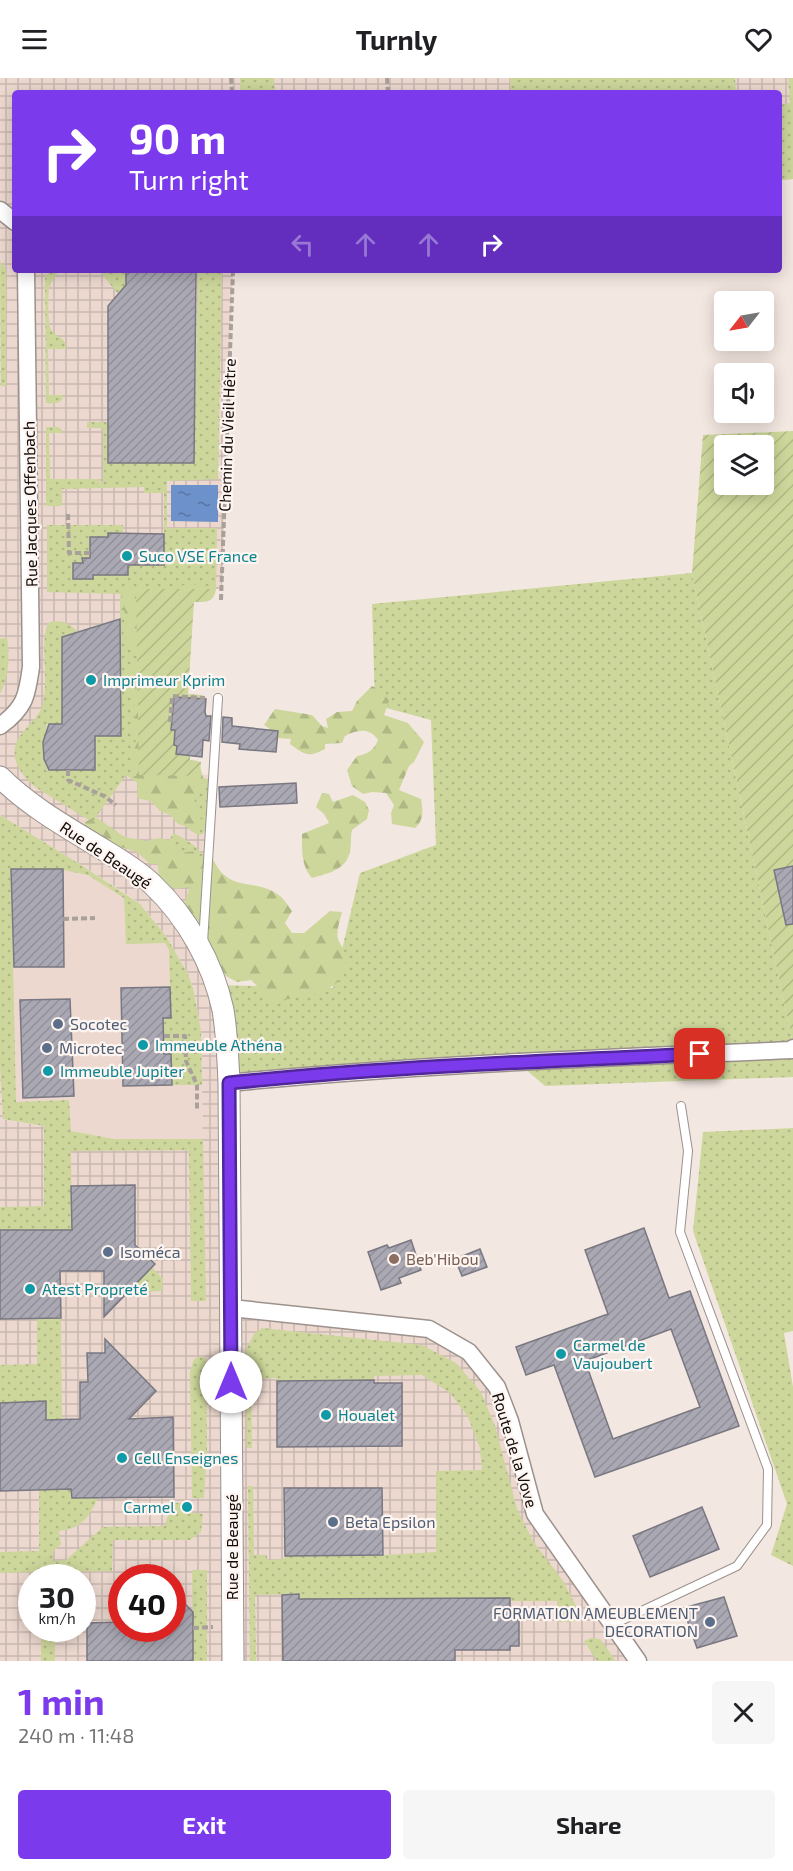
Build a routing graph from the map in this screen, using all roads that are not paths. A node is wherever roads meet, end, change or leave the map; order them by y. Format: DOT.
graph roads {
  1 [pos="0,210"];
  2 [pos="12,220"];
  3 [pos="26,273"];
  4 [pos="218,698"];
  5 [pos="0,726"];
  6 [pos="0,777"];
  7 [pos="202,952"];
  8 [pos="793,1048"];
  9 [pos="229,1083"];
  10 [pos="681,1106"];
  11 [pos="231,1308"];
  12 [pos="614,1624"];
  13 [pos="233,1661"];
  14 [pos="638,1661"];
  1 -- 2 [label="street"];
  3 -- 5 [label="street, Rue Jacques Offenbach"];
  4 -- 7 [label="lane"];
  6 -- 7 [label="street, Rue de Beaugé"];
  7 -- 9 [label="street, Rue de Beaugé"];
  8 -- 9 [label="street"];
  9 -- 11 [label="street, Rue de Beaugé"];
  10 -- 12 [label="lane"];
  11 -- 12 [label="street, Route de la Vove"];
  11 -- 13 [label="street, Rue de Beaugé"];
  12 -- 14 [label="street, Route de la Vove"];
}
